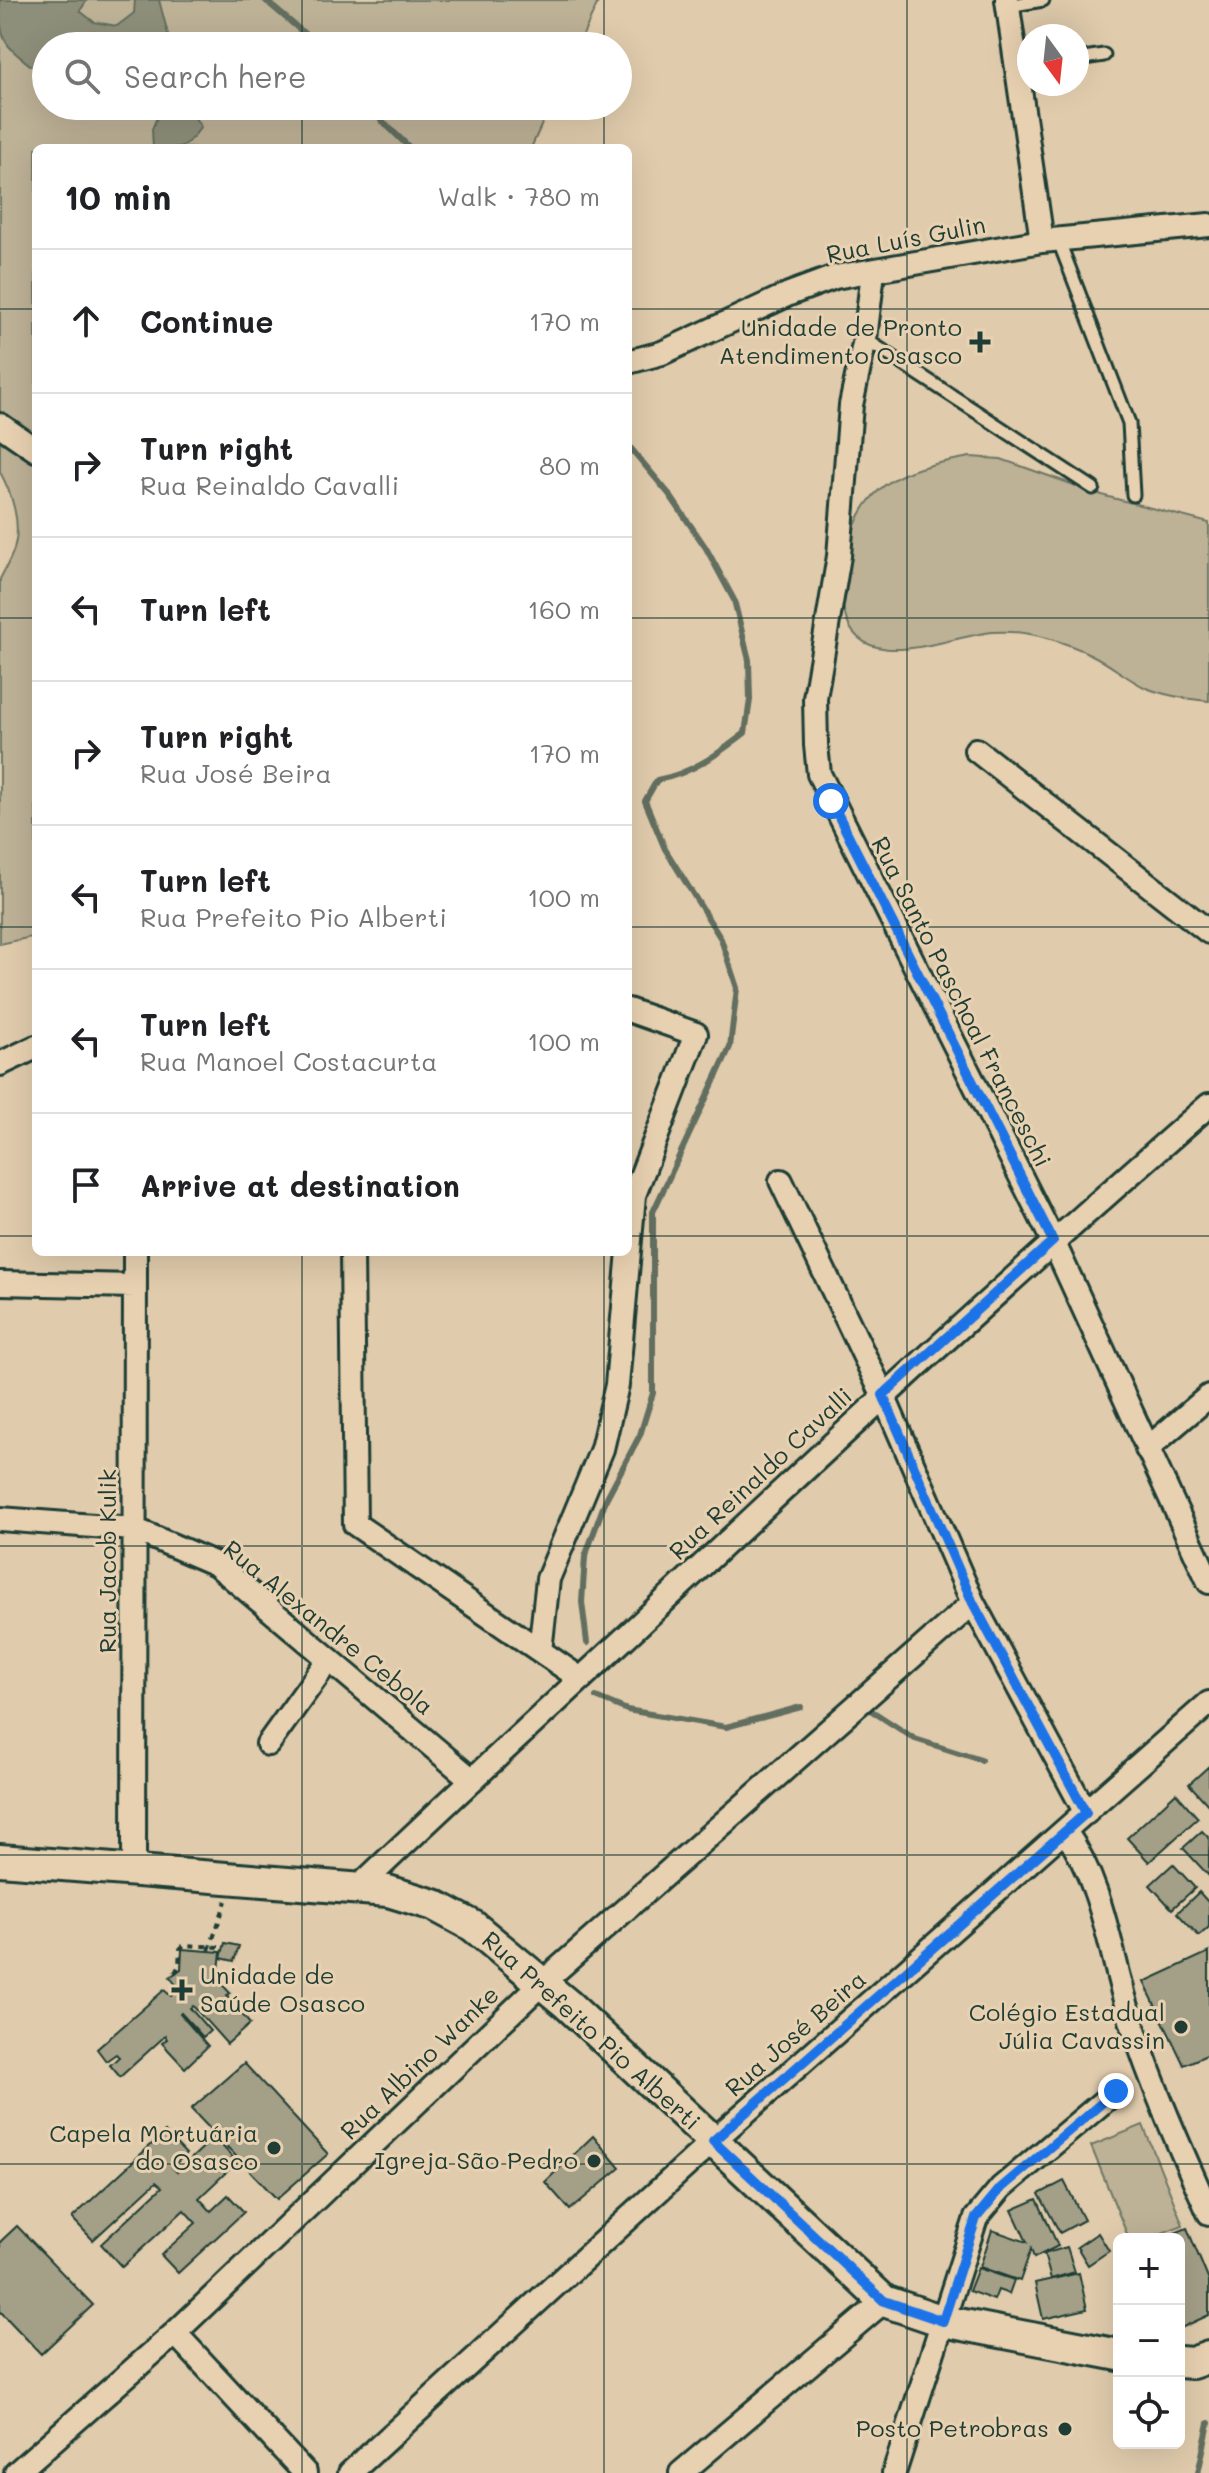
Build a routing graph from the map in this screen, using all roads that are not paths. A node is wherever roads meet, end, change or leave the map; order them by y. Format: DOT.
graph roads {
  1 [pos="1043,0"];
  2 [pos="1008,3"];
  3 [pos="1017,42"];
  4 [pos="1104,55"];
  5 [pos="1089,57"];
  6 [pos="1027,96"];
  7 [pos="1209,225"];
  8 [pos="1050,240"];
  9 [pos="873,272"];
  10 [pos="865,339"];
  11 [pos="632,361"];
  12 [pos="0,425"];
  13 [pos="32,447"];
  14 [pos="1093,488"];
  15 [pos="1133,495"];
  16 [pos="976,750"];
  17 [pos="1209,932"];
  18 [pos="632,1011"];
  19 [pos="32,1049"];
  20 [pos="0,1064"];
  21 [pos="1209,1105"];
  22 [pos="781,1181"];
  23 [pos="632,1217"];
  24 [pos="1053,1241"];
  25 [pos="135,1256"];
  26 [pos="352,1256"];
  27 [pos="629,1256"];
  28 [pos="0,1283"];
  29 [pos="135,1286"];
  30 [pos="883,1395"];
  31 [pos="1209,1396"];
  32 [pos="1147,1449"];
  33 [pos="0,1519"];
  34 [pos="134,1529"];
  35 [pos="1209,1582"];
  36 [pos="973,1603"];
  37 [pos="540,1651"];
  38 [pos="329,1659"];
  39 [pos="581,1679"];
  40 [pos="1209,1703"];
  41 [pos="268,1744"];
  42 [pos="471,1779"];
  43 [pos="1086,1813"];
  44 [pos="1065,1831"];
  45 [pos="0,1860"];
  46 [pos="134,1871"];
  47 [pos="357,1889"];
  48 [pos="542,1983"];
  49 [pos="1116,2091"];
  50 [pos="713,2141"];
  51 [pos="1209,2213"];
  52 [pos="884,2301"];
  53 [pos="943,2321"];
  54 [pos="175,2333"];
  55 [pos="1113,2354"];
  56 [pos="1209,2357"];
  57 [pos="1185,2362"];
  58 [pos="16,2473"];
  59 [pos="305,2473"];
  60 [pos="350,2473"];
  61 [pos="681,2473"];
  62 [pos="894,2473"];
  1 -- 2 [label="lane"];
  2 -- 3 [label="street"];
  4 -- 5 [label="lane"];
  6 -- 8 [label="street"];
  7 -- 8 [label="street, Rua Luís Gulin"];
  8 -- 9 [label="street, Rua Luís Gulin"];
  8 -- 15 [label="lane"];
  9 -- 10 [label="street, Rua Santo Paschoal Franceschi"];
  9 -- 11 [label="street, Rua Luís Gulin"];
  10 -- 14 [label="lane"];
  10 -- 24 [label="street, Rua Santo Paschoal Franceschi"];
  12 -- 13 [label="street"];
  16 -- 17 [label="street"];
  18 -- 23 [label="street"];
  19 -- 20 [label="street"];
  21 -- 24 [label="street, Rua Reinaldo Cavalli"];
  22 -- 30 [label="street"];
  24 -- 30 [label="street, Rua Reinaldo Cavalli"];
  24 -- 32 [label="street, Rua Santo Paschoal Franceschi"];
  25 -- 29 [label="street, Rua Jacob Kulik"];
  26 -- 37 [label="street"];
  27 -- 37 [label="street"];
  28 -- 29 [label="street"];
  29 -- 34 [label="street, Rua Jacob Kulik"];
  30 -- 36 [label="street"];
  30 -- 39 [label="street, Rua Reinaldo Cavalli"];
  31 -- 32 [label="street"];
  32 -- 35 [label="street, Rua Santo Paschoal Franceschi"];
  33 -- 34 [label="street, Rua Alexandre Cebola"];
  34 -- 38 [label="street, Rua Alexandre Cebola"];
  34 -- 46 [label="street, Rua Jacob Kulik"];
  36 -- 43 [label="street"];
  36 -- 48 [label="street, Rua Albino Wanke"];
  37 -- 39 [label="street"];
  38 -- 41 [label="street"];
  38 -- 42 [label="street, Rua Alexandre Cebola"];
  39 -- 42 [label="street, Rua Reinaldo Cavalli"];
  40 -- 43 [label="street, Rua José Beira"];
  42 -- 47 [label="street, Rua Reinaldo Cavalli"];
  43 -- 44 [label="street, Rua José Beira"];
  44 -- 50 [label="street, Rua José Beira"];
  44 -- 51 [label="street"];
  45 -- 46 [label="main road, Rua Prefeito Pio Alberti"];
  46 -- 47 [label="main road, Rua Prefeito Pio Alberti"];
  47 -- 48 [label="main road, Rua Prefeito Pio Alberti"];
  48 -- 50 [label="main road, Rua Prefeito Pio Alberti"];
  48 -- 54 [label="street, Rua Albino Wanke"];
  49 -- 53 [label="street"];
  50 -- 52 [label="main road, Rua Prefeito Pio Alberti"];
  50 -- 60 [label="street, Rua José Beira"];
  52 -- 53 [label="main road, Rua Prefeito Pio Alberti"];
  52 -- 61 [label="street"];
  53 -- 55 [label="main road, Rua Prefeito Pio Alberti"];
  53 -- 62 [label="street"];
  54 -- 58 [label="street, Rua Albino Wanke"];
  54 -- 59 [label="street"];
  56 -- 57 [label="main road"];
}
